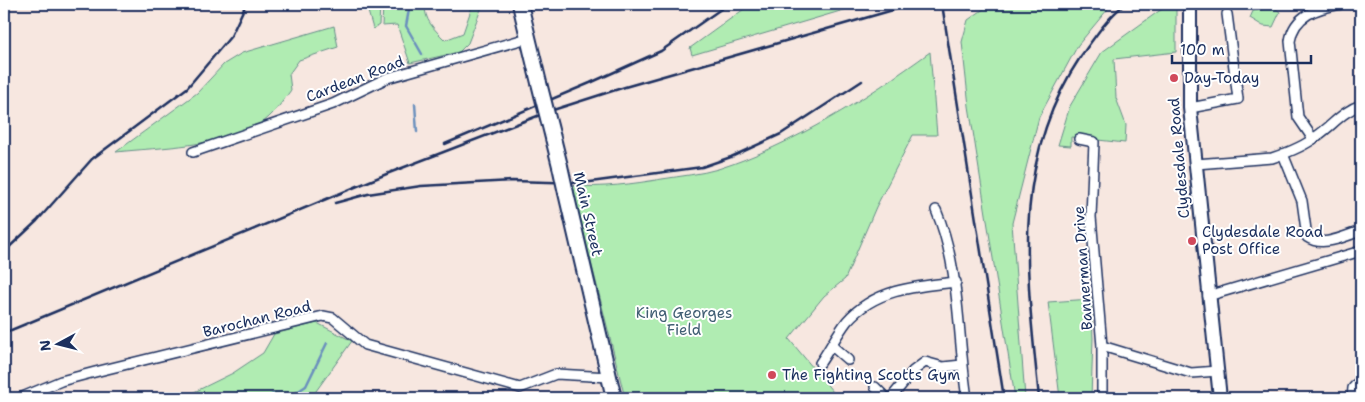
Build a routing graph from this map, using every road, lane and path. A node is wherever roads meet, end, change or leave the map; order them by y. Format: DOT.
graph roads {
  1 [pos="520,4"];
  2 [pos="1190,4"];
  3 [pos="1341,4"];
  4 [pos="1227,14"];
  5 [pos="528,38"];
  6 [pos="1361,105"];
  7 [pos="1190,108"];
  8 [pos="1079,139"];
  9 [pos="1314,139"];
  10 [pos="193,152"];
  11 [pos="1283,154"];
  12 [pos="1196,164"];
  13 [pos="936,210"];
  14 [pos="1361,231"];
  15 [pos="1361,250"];
  16 [pos="956,282"];
  17 [pos="1208,296"];
  18 [pos="832,346"];
  19 [pos="1102,346"];
  20 [pos="848,360"];
  21 [pos="820,363"];
  22 [pos="962,365"];
  23 [pos="1218,371"];
  24 [pos="609,377"];
  25 [pos="1361,379"];
  26 [pos="875,387"];
  27 [pos="20,398"];
  28 [pos="614,398"];
  29 [pos="886,398"];
  30 [pos="891,398"];
  31 [pos="967,398"];
  32 [pos="1102,398"];
  33 [pos="1220,398"];
  34 [pos="1352,398"];
  1 -- 5 [label="main road, Main Street"];
  2 -- 7 [label="main road, Clydesdale Road"];
  3 -- 9 [label="street"];
  4 -- 7 [label="street"];
  5 -- 10 [label="street, Cardean Road"];
  5 -- 24 [label="main road, Main Street, bridge"];
  6 -- 9 [label="street"];
  7 -- 12 [label="main road, Clydesdale Road"];
  8 -- 19 [label="street, Bannerman Drive"];
  9 -- 11 [label="street"];
  11 -- 12 [label="street"];
  11 -- 14 [label="street"];
  12 -- 17 [label="main road, Clydesdale Road"];
  13 -- 16 [label="street"];
  15 -- 17 [label="street"];
  16 -- 18 [label="street"];
  16 -- 22 [label="street"];
  17 -- 23 [label="main road, Clydesdale Road"];
  18 -- 20 [label="street"];
  18 -- 21 [label="street"];
  19 -- 23 [label="street"];
  19 -- 32 [label="street"];
  22 -- 30 [label="street"];
  22 -- 31 [label="street"];
  23 -- 33 [label="main road, Clydesdale Road"];
  24 -- 27 [label="street, Barochan Road"];
  24 -- 28 [label="main road, Main Street"];
  25 -- 34 [label="street"];
  26 -- 29 [label="street"];
}
